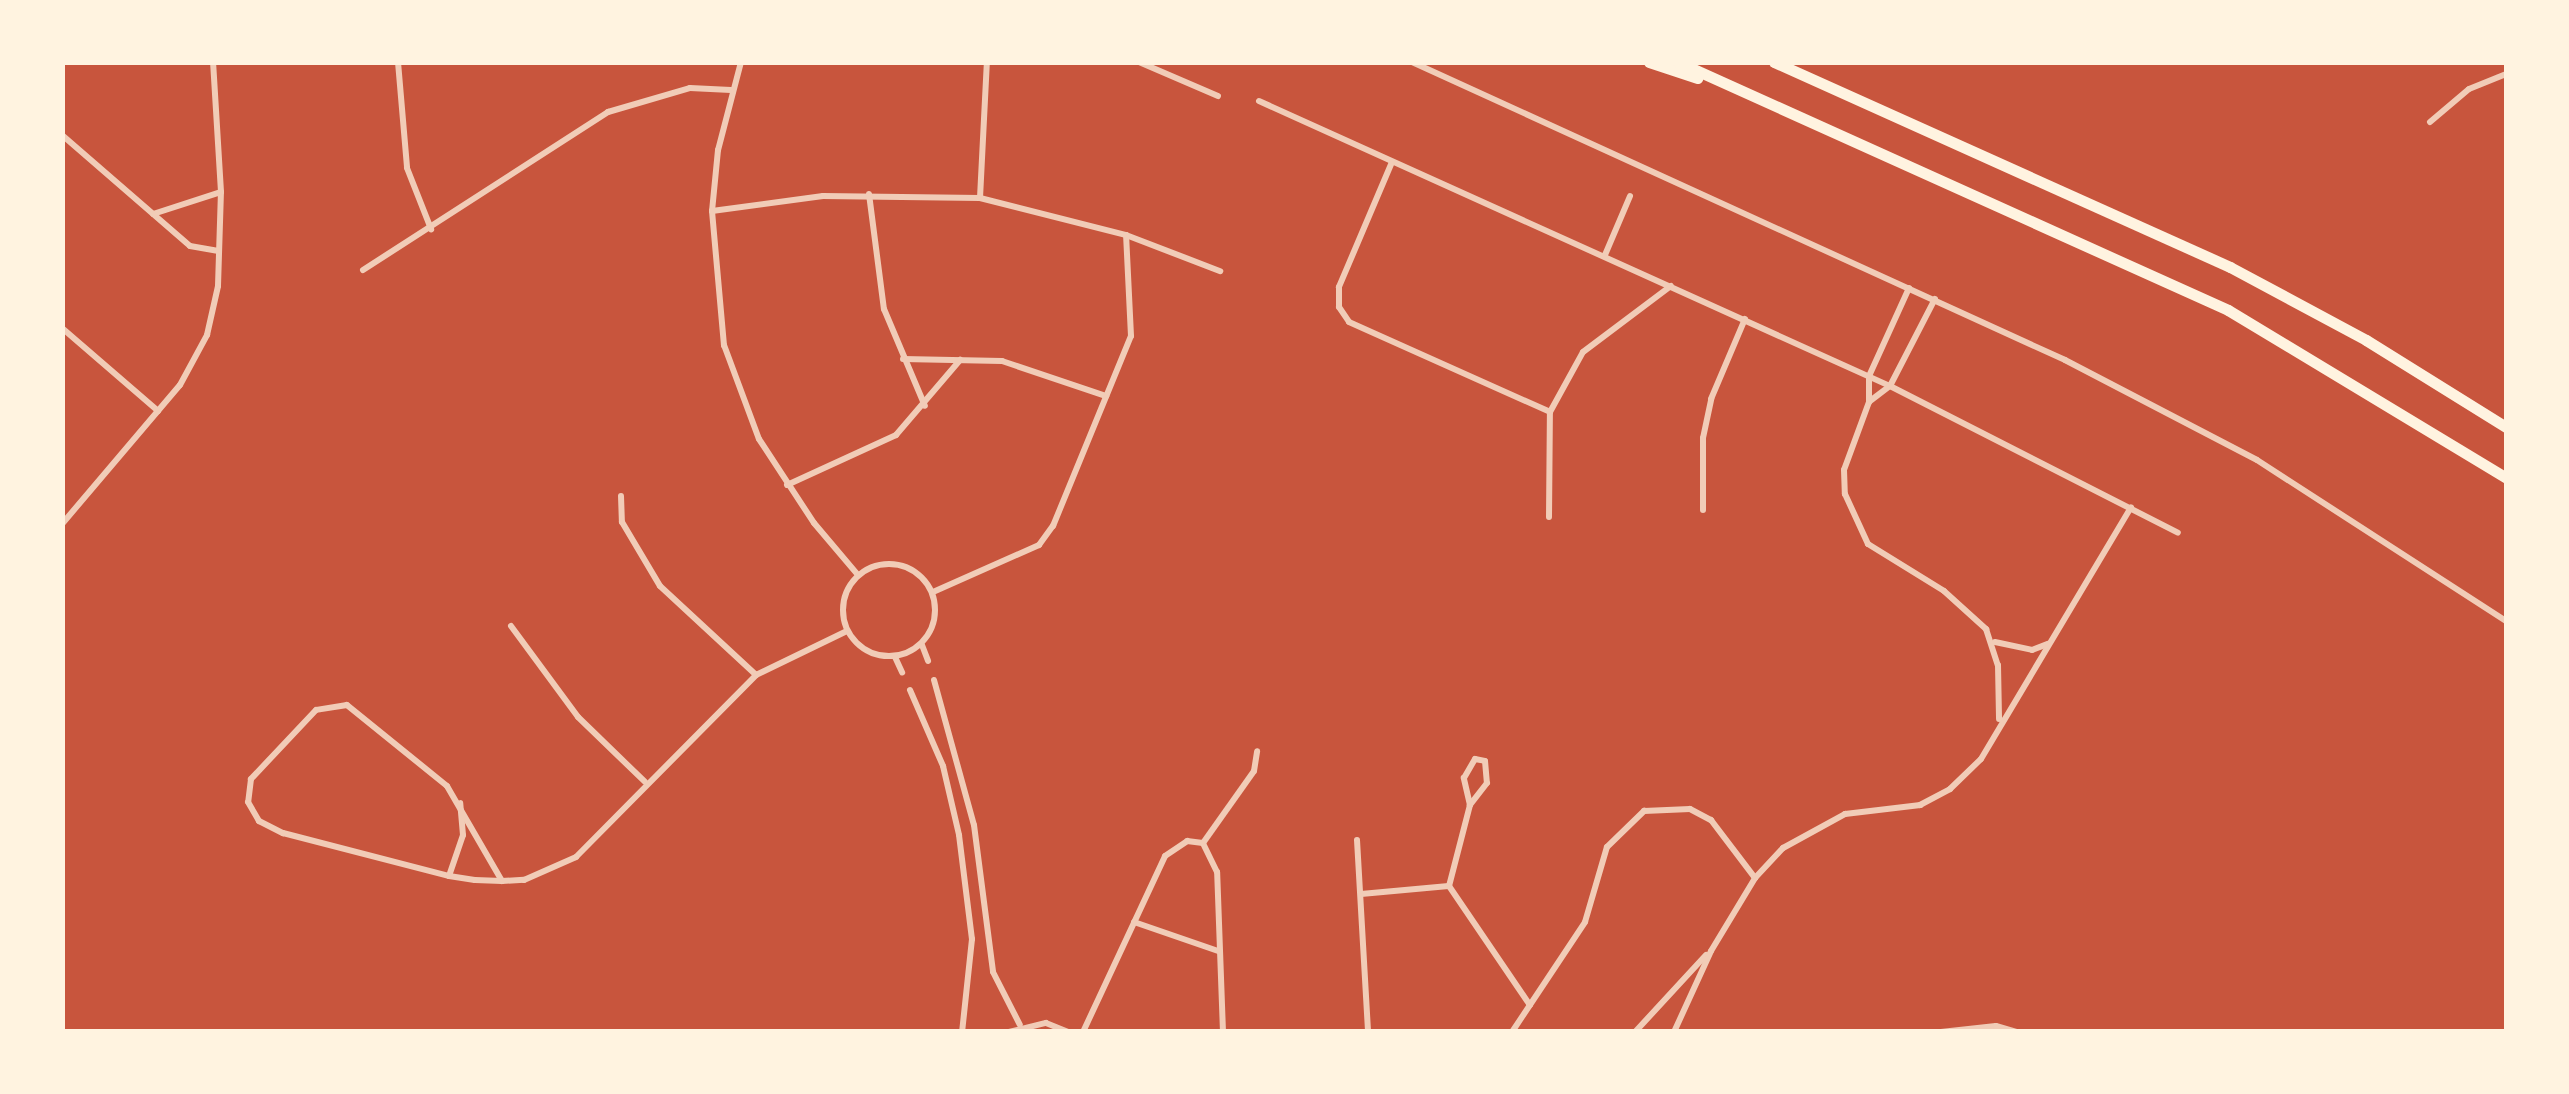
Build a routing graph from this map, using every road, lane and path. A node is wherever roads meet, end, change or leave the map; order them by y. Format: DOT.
graph roads {
  1 [pos="212,62"];
  2 [pos="398,62"];
  3 [pos="741,62"];
  4 [pos="987,62"];
  5 [pos="1139,62"];
  6 [pos="1412,62"];
  7 [pos="1649,62"];
  8 [pos="1678,62"];
  9 [pos="1774,62"];
  10 [pos="2506,74"];
  11 [pos="731,90"];
  12 [pos="1218,96"];
  13 [pos="1259,101"];
  14 [pos="1772,103"];
  15 [pos="2430,122"];
  16 [pos="62,135"];
  17 [pos="1392,162"];
  18 [pos="220,192"];
  19 [pos="868,194"];
  20 [pos="1630,196"];
  21 [pos="980,198"];
  22 [pos="712,211"];
  23 [pos="154,214"];
  24 [pos="431,229"];
  25 [pos="1126,235"];
  26 [pos="219,251"];
  27 [pos="1605,255"];
  28 [pos="364,270"];
  29 [pos="1220,271"];
  30 [pos="1671,286"];
  31 [pos="1909,288"];
  32 [pos="1935,299"];
  33 [pos="1744,320"];
  34 [pos="62,328"];
  35 [pos="904,358"];
  36 [pos="960,360"];
  37 [pos="1869,376"];
  38 [pos="1890,386"];
  39 [pos="1106,396"];
  40 [pos="1869,402"];
  41 [pos="925,406"];
  42 [pos="158,412"];
  43 [pos="1550,412"];
  44 [pos="2506,427"];
  45 [pos="2506,478"];
  46 [pos="787,485"];
  47 [pos="621,496"];
  48 [pos="2131,507"];
  49 [pos="1702,510"];
  50 [pos="1549,518"];
  51 [pos="63,523"];
  52 [pos="2178,533"];
  53 [pos="858,575"];
  54 [pos="933,592"];
  55 [pos="2506,621"];
  56 [pos="511,626"];
  57 [pos="848,632"];
  58 [pos="1995,642"];
  59 [pos="2050,643"];
  60 [pos="922,645"];
  61 [pos="895,657"];
  62 [pos="928,661"];
  63 [pos="902,672"];
  64 [pos="756,676"];
  65 [pos="934,680"];
  66 [pos="910,690"];
  67 [pos="1998,725"];
  68 [pos="1257,751"];
  69 [pos="645,782"];
  70 [pos="460,802"];
  71 [pos="1470,805"];
  72 [pos="1357,840"];
  73 [pos="1203,843"];
  74 [pos="450,876"];
  75 [pos="1755,878"];
  76 [pos="502,881"];
  77 [pos="1449,886"];
  78 [pos="1360,894"];
  79 [pos="1134,922"];
  80 [pos="1711,950"];
  81 [pos="1218,951"];
  82 [pos="1530,1005"];
  83 [pos="1020,1025"];
  84 [pos="962,1032"];
  85 [pos="1009,1032"];
  86 [pos="1068,1032"];
  87 [pos="1083,1032"];
  88 [pos="1223,1032"];
  89 [pos="1368,1032"];
  90 [pos="1512,1032"];
  91 [pos="1635,1032"];
  92 [pos="1674,1032"];
  93 [pos="1941,1032"];
  94 [pos="2017,1032"];
  1 -- 18 [label="street"];
  2 -- 24 [label="street"];
  3 -- 11 [label="street"];
  4 -- 21 [label="street"];
  5 -- 12 [label="street"];
  6 -- 31 [label="street"];
  7 -- 14 [label="highway"];
  8 -- 14 [label="highway"];
  9 -- 44 [label="highway"];
  10 -- 15 [label="street"];
  11 -- 22 [label="street"];
  11 -- 24 [label="street"];
  13 -- 17 [label="street"];
  14 -- 45 [label="highway"];
  16 -- 23 [label="street"];
  17 -- 27 [label="street"];
  17 -- 43 [label="street"];
  18 -- 23 [label="street"];
  18 -- 26 [label="street"];
  19 -- 21 [label="street"];
  19 -- 22 [label="street"];
  19 -- 35 [label="street"];
  20 -- 27 [label="street"];
  21 -- 25 [label="street"];
  22 -- 46 [label="street"];
  23 -- 26 [label="street"];
  24 -- 28 [label="street"];
  25 -- 29 [label="street"];
  25 -- 39 [label="street"];
  26 -- 42 [label="street"];
  27 -- 30 [label="street"];
  30 -- 33 [label="street"];
  30 -- 43 [label="street"];
  31 -- 32 [label="street"];
  31 -- 37 [label="street"];
  32 -- 38 [label="street"];
  32 -- 55 [label="street"];
  33 -- 37 [label="street"];
  33 -- 49 [label="street"];
  34 -- 42 [label="street"];
  35 -- 36 [label="street"];
  35 -- 41 [label="street"];
  36 -- 39 [label="street"];
  36 -- 41 [label="street"];
  37 -- 38 [label="street"];
  37 -- 40 [label="street"];
  38 -- 40 [label="street"];
  38 -- 48 [label="street"];
  39 -- 54 [label="street"];
  40 -- 58 [label="street"];
  41 -- 46 [label="street"];
  42 -- 51 [label="street"];
  43 -- 50 [label="street"];
  46 -- 53 [label="street"];
  47 -- 64 [label="street"];
  48 -- 52 [label="street"];
  48 -- 59 [label="street"];
  53 -- 54 [label="street"];
  53 -- 57 [label="street"];
  54 -- 60 [label="street"];
  56 -- 69 [label="street"];
  57 -- 61 [label="street"];
  57 -- 64 [label="street"];
  58 -- 59 [label="street"];
  58 -- 67 [label="street"];
  59 -- 67 [label="street"];
  60 -- 61 [label="street"];
  60 -- 62 [label="street"];
  61 -- 63 [label="street"];
  64 -- 69 [label="street"];
  65 -- 83 [label="street"];
  66 -- 84 [label="street"];
  67 -- 75 [label="street"];
  68 -- 73 [label="street"];
  69 -- 76 [label="street"];
  70 -- 74 [label="street"];
  70 -- 74 [label="street"];
  70 -- 76 [label="street"];
  71 -- 71 [label="street"];
  71 -- 77 [label="street"];
  72 -- 78 [label="street"];
  73 -- 79 [label="street"];
  73 -- 81 [label="street"];
  74 -- 76 [label="street"];
  75 -- 80 [label="street"];
  75 -- 82 [label="street"];
  77 -- 78 [label="street"];
  77 -- 82 [label="street"];
  78 -- 89 [label="street"];
  79 -- 81 [label="street"];
  79 -- 87 [label="street"];
  80 -- 91 [label="street"];
  80 -- 92 [label="street"];
  81 -- 88 [label="street"];
  82 -- 90 [label="street"];
  83 -- 85 [label="street"];
  83 -- 86 [label="street"];
  93 -- 94 [label="street"];
}
